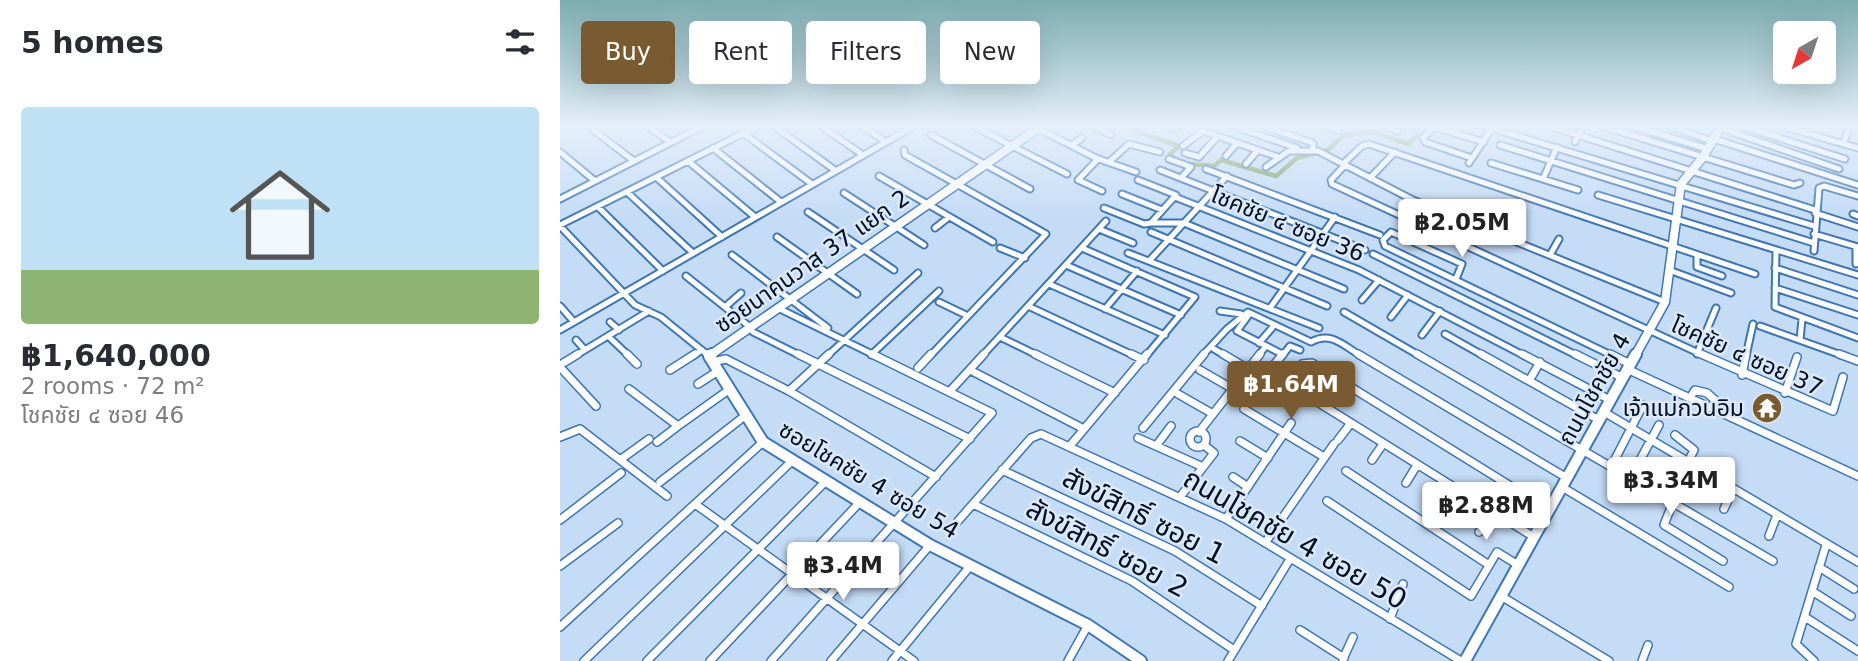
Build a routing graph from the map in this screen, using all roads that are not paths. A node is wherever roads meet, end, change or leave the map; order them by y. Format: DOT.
graph roads {
  1 [pos="566,157"];
  2 [pos="629,157"];
  3 [pos="642,157"];
  4 [pos="696,157"];
  5 [pos="724,157"];
  6 [pos="775,157"];
  7 [pos="816,157"];
  8 [pos="860,157"];
  9 [pos="908,157"];
  10 [pos="972,157"];
  11 [pos="995,157"];
  12 [pos="1034,157"];
  13 [pos="1093,157"];
  14 [pos="1115,157"];
  15 [pos="1252,157"];
  16 [pos="1278,157"];
  17 [pos="1330,157"];
  18 [pos="1352,157"];
  19 [pos="1390,157"];
  20 [pos="1408,157"];
  21 [pos="1424,157"];
  22 [pos="1538,157"];
  23 [pos="1553,157"];
  24 [pos="1590,157"];
  25 [pos="1646,157"];
  26 [pos="1701,157"];
  27 [pos="1721,157"];
  28 [pos="1767,157"];
  29 [pos="1805,157"];
  30 [pos="1839,157"];
  31 [pos="1097,159"];
  32 [pos="1169,159"];
  33 [pos="1779,159"];
  34 [pos="1846,159"];
  35 [pos="634,161"];
  36 [pos="688,161"];
  37 [pos="1551,161"];
  38 [pos="1109,162"];
  39 [pos="1422,162"];
  40 [pos="1491,163"];
  41 [pos="985,164"];
  42 [pos="1246,164"];
  43 [pos="1344,164"];
  44 [pos="1732,166"];
  45 [pos="1802,166"];
  46 [pos="1266,167"];
  47 [pos="1777,168"];
  48 [pos="1206,169"];
  49 [pos="1839,169"];
  50 [pos="1160,170"];
  51 [pos="836,171"];
  52 [pos="1690,171"];
  53 [pos="1136,172"];
  54 [pos="1359,173"];
  55 [pos="1067,174"];
  56 [pos="1800,174"];
  57 [pos="878,176"];
  58 [pos="1227,176"];
  59 [pos="1765,176"];
  60 [pos="656,177"];
  61 [pos="1181,178"];
  62 [pos="1370,178"];
  63 [pos="1543,179"];
  64 [pos="1138,180"];
  65 [pos="1351,180"];
  66 [pos="595,181"];
  67 [pos="1727,183"];
  68 [pos="1800,183"];
  69 [pos="812,184"];
  70 [pos="956,184"];
  71 [pos="1682,184"];
  72 [pos="1858,185"];
  73 [pos="1030,189"];
  74 [pos="1578,190"];
  75 [pos="1102,191"];
  76 [pos="1213,191"];
  77 [pos="627,192"];
  78 [pos="844,193"];
  79 [pos="1761,193"];
  80 [pos="1122,194"];
  81 [pos="1598,195"];
  82 [pos="1858,196"];
  83 [pos="1175,197"];
  84 [pos="560,199"];
  85 [pos="1679,200"];
  86 [pos="781,202"];
  87 [pos="927,204"];
  88 [pos="598,206"];
  89 [pos="1199,207"];
  90 [pos="1104,208"];
  91 [pos="1162,210"];
  92 [pos="808,212"];
  93 [pos="1815,212"];
  94 [pos="755,217"];
  95 [pos="1335,217"];
  96 [pos="949,218"];
  97 [pos="1675,218"];
  98 [pos="1106,222"];
  99 [pos="1151,223"];
  100 [pos="1184,223"];
  101 [pos="560,226"];
  102 [pos="895,226"];
  103 [pos="1814,226"];
  104 [pos="1858,227"];
  105 [pos="935,228"];
  106 [pos="1099,229"];
  107 [pos="1151,232"];
  108 [pos="1323,234"];
  109 [pos="1814,234"];
  110 [pos="1380,235"];
  111 [pos="722,237"];
  112 [pos="777,237"];
  113 [pos="1168,240"];
  114 [pos="1559,240"];
  115 [pos="993,242"];
  116 [pos="1133,243"];
  117 [pos="1814,243"];
  118 [pos="924,245"];
  119 [pos="1671,246"];
  120 [pos="1857,247"];
  121 [pos="1000,248"];
  122 [pos="1082,248"];
  123 [pos="862,249"];
  124 [pos="1365,250"];
  125 [pos="1776,250"];
  126 [pos="1311,251"];
  127 [pos="1814,251"];
  128 [pos="693,253"];
  129 [pos="1128,253"];
  130 [pos="1373,254"];
  131 [pos="1697,255"];
  132 [pos="732,256"];
  133 [pos="1550,256"];
  134 [pos="1025,258"];
  135 [pos="1149,261"];
  136 [pos="1856,264"];
  137 [pos="1066,265"];
  138 [pos="1775,268"];
  139 [pos="894,270"];
  140 [pos="1297,270"];
  141 [pos="1669,270"];
  142 [pos="663,271"];
  143 [pos="1137,271"];
  144 [pos="827,273"];
  145 [pos="918,273"];
  146 [pos="1755,274"];
  147 [pos="1858,275"];
  148 [pos="686,276"];
  149 [pos="1722,276"];
  150 [pos="1456,279"];
  151 [pos="1379,280"];
  152 [pos="1049,284"];
  153 [pos="1775,288"];
  154 [pos="1121,289"];
  155 [pos="1284,289"];
  156 [pos="1344,289"];
  157 [pos="939,291"];
  158 [pos="623,293"];
  159 [pos="741,293"];
  160 [pos="1731,293"];
  161 [pos="857,295"];
  162 [pos="1408,295"];
  163 [pos="1858,295"];
  164 [pos="790,300"];
  165 [pos="1362,300"];
  166 [pos="939,302"];
  167 [pos="1665,302"];
  168 [pos="560,306"];
  169 [pos="1028,306"];
  170 [pos="1327,306"];
  171 [pos="725,307"];
  172 [pos="1270,308"];
  173 [pos="1716,308"];
  174 [pos="1105,309"];
  175 [pos="782,310"];
  176 [pos="649,311"];
  177 [pos="1220,311"];
  178 [pos="1440,311"];
  179 [pos="1344,312"];
  180 [pos="1244,314"];
  181 [pos="1181,315"];
  182 [pos="1858,315"];
  183 [pos="968,316"];
  184 [pos="1391,317"];
  185 [pos="1802,319"];
  186 [pos="574,322"];
  187 [pos="610,322"];
  188 [pos="828,328"];
  189 [pos="1272,328"];
  190 [pos="1319,328"];
  191 [pos="560,330"];
  192 [pos="619,330"];
  193 [pos="751,330"];
  194 [pos="1648,332"];
  195 [pos="1445,334"];
  196 [pos="1165,335"];
  197 [pos="1422,335"];
  198 [pos="608,336"];
  199 [pos="1000,337"];
  200 [pos="1858,338"];
  201 [pos="1800,340"];
  202 [pos="576,341"];
  203 [pos="842,341"];
  204 [pos="1263,345"];
  205 [pos="1214,349"];
  206 [pos="585,350"];
  207 [pos="1300,350"];
  208 [pos="1282,354"];
  209 [pos="1697,354"];
  210 [pos="871,355"];
  211 [pos="1797,357"];
  212 [pos="710,360"];
  213 [pos="1144,360"];
  214 [pos="1858,361"];
  215 [pos="1539,362"];
  216 [pos="637,364"];
  217 [pos="817,365"];
  218 [pos="1273,366"];
  219 [pos="918,368"];
  220 [pos="1248,369"];
  221 [pos="561,370"];
  222 [pos="670,370"];
  223 [pos="970,370"];
  224 [pos="1200,370"];
  225 [pos="1627,370"];
  226 [pos="1742,374"];
  227 [pos="1843,377"];
  228 [pos="1529,381"];
  229 [pos="698,384"];
  230 [pos="629,389"];
  231 [pos="730,389"];
  232 [pos="1233,389"];
  233 [pos="951,390"];
  234 [pos="789,391"];
  235 [pos="1115,393"];
  236 [pos="1785,393"];
  237 [pos="1178,394"];
  238 [pos="1610,400"];
  239 [pos="1643,405"];
  240 [pos="596,406"];
  241 [pos="1244,409"];
  242 [pos="1213,414"];
  243 [pos="746,415"];
  244 [pos="1602,416"];
  245 [pos="1351,423"];
  246 [pos="1291,424"];
  247 [pos="1659,425"];
  248 [pos="678,426"];
  249 [pos="1171,426"];
  250 [pos="1143,428"];
  251 [pos="1084,429"];
  252 [pos="1631,429"];
  253 [pos="1199,432"];
  254 [pos="1285,433"];
  255 [pos="1675,435"];
  256 [pos="560,437"];
  257 [pos="1138,438"];
  258 [pos="970,439"];
  259 [pos="1651,440"];
  260 [pos="1240,441"];
  261 [pos="763,442"];
  262 [pos="1383,444"];
  263 [pos="1204,445"];
  264 [pos="1156,446"];
  265 [pos="1069,447"];
  266 [pos="1583,449"];
  267 [pos="1324,457"];
  268 [pos="1268,458"];
  269 [pos="620,460"];
  270 [pos="793,460"];
  271 [pos="1371,460"];
  272 [pos="1639,462"];
  273 [pos="1688,463"];
  274 [pos="1417,465"];
  275 [pos="1612,465"];
  276 [pos="1203,467"];
  277 [pos="1002,470"];
  278 [pos="1346,471"];
  279 [pos="621,473"];
  280 [pos="1858,476"];
  281 [pos="936,477"];
  282 [pos="1233,477"];
  283 [pos="826,481"];
  284 [pos="660,482"];
  285 [pos="1564,482"];
  286 [pos="1406,483"];
  287 [pos="1677,484"];
  288 [pos="1248,487"];
  289 [pos="1453,487"];
  290 [pos="1733,489"];
  291 [pos="667,496"];
  292 [pos="1180,497"];
  293 [pos="1327,501"];
  294 [pos="860,502"];
  295 [pos="1673,502"];
  296 [pos="695,504"];
  297 [pos="973,504"];
  298 [pos="1441,507"];
  299 [pos="1724,509"];
  300 [pos="1549,510"];
  301 [pos="1492,511"];
  302 [pos="1777,515"];
  303 [pos="1226,519"];
  304 [pos="560,520"];
  305 [pos="958,521"];
  306 [pos="618,523"];
  307 [pos="894,523"];
  308 [pos="726,526"];
  309 [pos="1479,532"];
  310 [pos="1769,536"];
  311 [pos="1534,537"];
  312 [pos="1265,543"];
  313 [pos="930,545"];
  314 [pos="1826,545"];
  315 [pos="759,550"];
  316 [pos="1290,559"];
  317 [pos="1723,561"];
  318 [pos="1773,561"];
  319 [pos="1858,562"];
  320 [pos="971,565"];
  321 [pos="1489,565"];
  322 [pos="1518,565"];
  323 [pos="560,566"];
  324 [pos="1819,568"];
  325 [pos="793,574"];
  326 [pos="1403,584"];
  327 [pos="1730,587"];
  328 [pos="1854,589"];
  329 [pos="1812,591"];
  330 [pos="1501,596"];
  331 [pos="827,599"];
  332 [pos="1262,606"];
  333 [pos="1851,616"];
  334 [pos="1805,617"];
  335 [pos="1390,619"];
  336 [pos="862,624"];
  337 [pos="1088,625"];
  338 [pos="560,628"];
  339 [pos="1300,630"];
  340 [pos="1353,637"];
  341 [pos="1647,645"];
  342 [pos="1234,650"];
  343 [pos="900,651"];
  344 [pos="1858,651"];
  345 [pos="1343,660"];
  346 [pos="1465,660"];
  347 [pos="584,661"];
  348 [pos="647,661"];
  349 [pos="710,661"];
  350 [pos="771,661"];
  351 [pos="831,661"];
  352 [pos="892,661"];
  353 [pos="914,661"];
  354 [pos="1068,661"];
  355 [pos="1141,661"];
  356 [pos="1228,661"];
  357 [pos="1609,661"];
  358 [pos="1642,661"];
  359 [pos="1814,661"];
  1 -- 66 [label="street"];
  2 -- 35 [label="street"];
  3 -- 35 [label="street"];
  4 -- 36 [label="street"];
  5 -- 86 [label="street"];
  6 -- 69 [label="street"];
  7 -- 51 [label="street"];
  8 -- 51 [label="street"];
  9 -- 70 [label="street"];
  10 -- 41 [label="street"];
  11 -- 41 [label="street, ซอยนาคนวาส 37 แยก 2"];
  12 -- 55 [label="street"];
  13 -- 31 [label="street"];
  14 -- 38 [label="street"];
  15 -- 42 [label="street"];
  16 -- 46 [label="street"];
  17 -- 43 [label="street"];
  18 -- 43 [label="street"];
  19 -- 62 [label="street"];
  20 -- 39 [label="street"];
  21 -- 39 [label="street"];
  22 -- 37 [label="street"];
  23 -- 37 [label="street"];
  24 -- 71 [label="street"];
  25 -- 52 [label="street"];
  26 -- 52 [label="street, ถนนโชคชัย 4"];
  27 -- 44 [label="street"];
  28 -- 33 [label="street"];
  29 -- 49 [label="street"];
  30 -- 34 [label="street"];
  31 -- 38 [label="street"];
  31 -- 75 [label="street"];
  32 -- 61 [label="street"];
  33 -- 45 [label="street"];
  33 -- 47 [label="street"];
  35 -- 66 [label="street"];
  36 -- 60 [label="street"];
  36 -- 94 [label="street"];
  37 -- 63 [label="street"];
  37 -- 85 [label="street"];
  38 -- 53 [label="street"];
  39 -- 119 [label="street"];
  40 -- 63 [label="street"];
  41 -- 70 [label="street, ซอยนาคนวาส 37 แยก 2"];
  41 -- 73 [label="street"];
  43 -- 54 [label="street"];
  43 -- 194 [label="street, โชคชัย ๔ ซอย 37"];
  44 -- 59 [label="street"];
  44 -- 67 [label="street"];
  45 -- 56 [label="street"];
  45 -- 72 [label="street"];
  48 -- 58 [label="street"];
  50 -- 61 [label="street"];
  51 -- 69 [label="street"];
  52 -- 67 [label="street"];
  52 -- 71 [label="street, ถนนโชคชัย 4"];
  54 -- 62 [label="street"];
  54 -- 65 [label="street"];
  57 -- 87 [label="street"];
  58 -- 76 [label="street"];
  58 -- 95 [label="street"];
  59 -- 68 [label="street"];
  59 -- 79 [label="street"];
  60 -- 77 [label="street"];
  60 -- 111 [label="street"];
  61 -- 76 [label="street"];
  62 -- 133 [label="street"];
  63 -- 74 [label="street"];
  64 -- 83 [label="street, โชคชัย ๔ ซอย 36"];
  66 -- 84 [label="street"];
  67 -- 79 [label="street"];
  69 -- 86 [label="street"];
  70 -- 87 [label="street, ซอยนาคนวาส 37 แยก 2"];
  70 -- 134 [label="street"];
  71 -- 85 [label="street, ถนนโชคชัย 4"];
  71 -- 103 [label="street"];
  76 -- 89 [label="street"];
  76 -- 108 [label="street"];
  77 -- 88 [label="street"];
  77 -- 128 [label="street"];
  78 -- 102 [label="street"];
  79 -- 93 [label="street"];
  80 -- 91 [label="street"];
  81 -- 97 [label="street"];
  82 -- 93 [label="street"];
  83 -- 89 [label="street, โชคชัย ๔ ซอย 36"];
  83 -- 91 [label="street"];
  85 -- 97 [label="street, ถนนโชคชัย 4"];
  85 -- 117 [label="street"];
  86 -- 94 [label="street"];
  87 -- 96 [label="street"];
  87 -- 102 [label="street, ซอยนาคนวาส 37 แยก 2"];
  88 -- 101 [label="street"];
  88 -- 142 [label="street"];
  89 -- 100 [label="street"];
  89 -- 126 [label="street, โชคชัย ๔ ซอย 36"];
  90 -- 99 [label="street"];
  91 -- 99 [label="street"];
  92 -- 123 [label="street"];
  93 -- 103 [label="street"];
  93 -- 104 [label="street"];
  94 -- 111 [label="street"];
  95 -- 108 [label="street"];
  95 -- 110 [label="street"];
  96 -- 105 [label="street"];
  96 -- 115 [label="street"];
  97 -- 119 [label="street, ถนนโชคชัย 4"];
  97 -- 125 [label="street"];
  98 -- 106 [label="street"];
  99 -- 100 [label="street"];
  100 -- 113 [label="street"];
  100 -- 140 [label="street"];
  101 -- 158 [label="street, ซอยโชคชัย 4 ซอย 54"];
  102 -- 118 [label="street"];
  102 -- 123 [label="street, ซอยนาคนวาส 37 แยก 2"];
  103 -- 109 [label="street"];
  106 -- 116 [label="street"];
  106 -- 122 [label="street"];
  107 -- 113 [label="street"];
  108 -- 124 [label="street"];
  108 -- 126 [label="street"];
  109 -- 117 [label="street"];
  109 -- 120 [label="street"];
  111 -- 128 [label="street"];
  112 -- 144 [label="street"];
  113 -- 135 [label="street"];
  113 -- 155 [label="street"];
  114 -- 133 [label="street"];
  117 -- 127 [label="street"];
  119 -- 131 [label="street"];
  119 -- 141 [label="street, ถนนโชคชัย 4"];
  120 -- 136 [label="street"];
  121 -- 134 [label="street"];
  122 -- 137 [label="street"];
  122 -- 143 [label="street"];
  123 -- 139 [label="street"];
  123 -- 144 [label="street, ซอยนาคนวาส 37 แยก 2"];
  125 -- 138 [label="street"];
  125 -- 147 [label="street"];
  126 -- 140 [label="street"];
  126 -- 151 [label="street, โชคชัย ๔ ซอย 36"];
  128 -- 142 [label="street"];
  129 -- 135 [label="street"];
  130 -- 225 [label="street"];
  131 -- 146 [label="street"];
  131 -- 149 [label="street"];
  132 -- 164 [label="street"];
  133 -- 167 [label="street"];
  134 -- 183 [label="street"];
  135 -- 172 [label="street"];
  137 -- 152 [label="street"];
  137 -- 154 [label="street"];
  138 -- 153 [label="street"];
  138 -- 163 [label="street"];
  140 -- 155 [label="street"];
  140 -- 156 [label="street"];
  141 -- 160 [label="street"];
  141 -- 167 [label="street, ถนนโชคชัย 4"];
  142 -- 158 [label="street"];
  143 -- 154 [label="street"];
  143 -- 181 [label="street"];
  144 -- 161 [label="street"];
  144 -- 164 [label="street, ซอยนาคนวาส 37 แยก 2"];
  145 -- 203 [label="street"];
  148 -- 171 [label="street"];
  150 -- 150 [label="street"];
  150 -- 225 [label="street"];
  151 -- 162 [label="street, โชคชัย ๔ ซอย 36"];
  151 -- 165 [label="street"];
  152 -- 169 [label="street"];
  152 -- 174 [label="street"];
  153 -- 182 [label="street"];
  153 -- 185 [label="street"];
  154 -- 174 [label="street"];
  154 -- 181 [label="street"];
  155 -- 170 [label="street"];
  155 -- 172 [label="street"];
  157 -- 210 [label="street"];
  158 -- 176 [label="street, ซอยโชคชัย 4 ซอย 54"];
  158 -- 186 [label="street"];
  159 -- 171 [label="street"];
  162 -- 178 [label="street, โชคชัย ๔ ซอย 36"];
  162 -- 184 [label="street"];
  164 -- 188 [label="street"];
  164 -- 193 [label="street, ซอยนาคนวาส 37 แยก 2"];
  166 -- 183 [label="street"];
  167 -- 194 [label="street, ถนนโชคชัย 4"];
  168 -- 186 [label="street"];
  169 -- 199 [label="street"];
  169 -- 213 [label="street"];
  171 -- 193 [label="street"];
  172 -- 190 [label="street"];
  173 -- 209 [label="street"];
  174 -- 196 [label="street"];
  175 -- 203 [label="street"];
  176 -- 192 [label="street"];
  176 -- 212 [label="street, ซอยโชคชัย 4 ซอย 54"];
  177 -- 180 [label="street"];
  178 -- 197 [label="street"];
  178 -- 215 [label="street, โชคชัย ๔ ซอย 36"];
  179 -- 266 [label="street"];
  180 -- 204 [label="street"];
  180 -- 250 [label="street"];
  180 -- 285 [label="street"];
  181 -- 196 [label="street"];
  183 -- 219 [label="street"];
  185 -- 200 [label="street"];
  185 -- 201 [label="street"];
  186 -- 191 [label="street"];
  187 -- 192 [label="street"];
  189 -- 204 [label="street"];
  192 -- 198 [label="street"];
  193 -- 212 [label="street, ซอยนาคนวาส 37 แยก 2"];
  193 -- 217 [label="street"];
  194 -- 209 [label="street, โชคชัย ๔ ซอย 37"];
  194 -- 225 [label="street, ถนนโชคชัย 4"];
  195 -- 228 [label="street"];
  196 -- 213 [label="street"];
  198 -- 206 [label="street"];
  198 -- 216 [label="street"];
  199 -- 223 [label="street"];
  199 -- 235 [label="street"];
  201 -- 214 [label="street"];
  201 -- 226 [label="street"];
  202 -- 206 [label="street"];
  203 -- 210 [label="street"];
  203 -- 217 [label="street"];
  204 -- 208 [label="street"];
  204 -- 220 [label="street"];
  205 -- 220 [label="street"];
  206 -- 221 [label="street"];
  207 -- 208 [label="street"];
  208 -- 218 [label="street"];
  209 -- 226 [label="street, โชคชัย ๔ ซอย 37"];
  210 -- 258 [label="street"];
  211 -- 236 [label="street"];
  212 -- 222 [label="street"];
  212 -- 229 [label="street"];
  212 -- 231 [label="street, ซอยโชคชัย 4 ซอย 54"];
  212 -- 234 [label="street"];
  213 -- 235 [label="street"];
  215 -- 228 [label="street"];
  215 -- 238 [label="street, โชคชัย ๔ ซอย 36"];
  217 -- 234 [label="street"];
  217 -- 258 [label="street"];
  220 -- 232 [label="street"];
  221 -- 240 [label="street"];
  223 -- 233 [label="street"];
  223 -- 251 [label="street"];
  224 -- 232 [label="street"];
  225 -- 238 [label="street, ถนนโชคชัย 4"];
  225 -- 280 [label="street"];
  226 -- 236 [label="street, โชคชัย ๔ ซอย 37"];
  227 -- 236 [label="street, โชคชัย ๔ ซอย 37"];
  228 -- 244 [label="street"];
  230 -- 248 [label="street"];
  231 -- 243 [label="street, ซอยโชคชัย 4 ซอย 54"];
  231 -- 248 [label="street"];
  232 -- 242 [label="street"];
  234 -- 281 [label="street"];
  235 -- 251 [label="street"];
  237 -- 242 [label="street"];
  238 -- 244 [label="street, ถนนโชคชัย 4"];
  239 -- 252 [label="street"];
  241 -- 254 [label="street"];
  242 -- 253 [label="street"];
  243 -- 261 [label="street, ซอยโชคชัย 4 ซอย 54"];
  243 -- 284 [label="street"];
  244 -- 252 [label="street"];
  244 -- 266 [label="street, ถนนโชคชัย 4"];
  245 -- 262 [label="street"];
  245 -- 267 [label="street"];
  245 -- 300 [label="street"];
  246 -- 254 [label="street"];
  247 -- 259 [label="street"];
  248 -- 269 [label="street"];
  249 -- 264 [label="street"];
  251 -- 265 [label="street"];
  252 -- 259 [label="street"];
  252 -- 275 [label="street"];
  253 -- 263 [label="street"];
  253 -- 263 [label="street"];
  254 -- 267 [label="street"];
  254 -- 268 [label="street"];
  255 -- 273 [label="street"];
  256 -- 269 [label="street"];
  257 -- 264 [label="street"];
  258 -- 281 [label="street"];
  259 -- 272 [label="street"];
  259 -- 273 [label="street"];
  260 -- 268 [label="street"];
  261 -- 270 [label="street, ซอยโชคชัย 4 ซอย 54"];
  261 -- 296 [label="street"];
  262 -- 271 [label="street"];
  262 -- 274 [label="street"];
  263 -- 276 [label="street"];
  264 -- 276 [label="street"];
  265 -- 277 [label="street, ถนนโชคชัย 4 ซอย 50"];
  265 -- 292 [label="street, ถนนโชคชัย 4 ซอย 50"];
  266 -- 275 [label="street"];
  266 -- 285 [label="street, ถนนโชคชัย 4"];
  267 -- 312 [label="street"];
  268 -- 288 [label="street"];
  269 -- 291 [label="street"];
  270 -- 283 [label="street, ซอยโชคชัย 4 ซอย 54"];
  270 -- 308 [label="street"];
  273 -- 287 [label="street"];
  273 -- 290 [label="street"];
  274 -- 286 [label="street"];
  274 -- 289 [label="street"];
  275 -- 295 [label="street"];
  276 -- 292 [label="street"];
  277 -- 297 [label="street, ถนนโชคชัย 4 ซอย 50"];
  277 -- 332 [label="street, สังข์สิทธิ์ ซอย 1"];
  278 -- 321 [label="street"];
  279 -- 304 [label="street"];
  281 -- 307 [label="street"];
  282 -- 288 [label="street"];
  283 -- 294 [label="street, ซอยโชคชัย 4 ซอย 54"];
  283 -- 315 [label="street"];
  285 -- 300 [label="street, ถนนโชคชัย 4"];
  285 -- 327 [label="street"];
  288 -- 303 [label="street"];
  289 -- 298 [label="street"];
  289 -- 301 [label="street"];
  290 -- 299 [label="street"];
  290 -- 302 [label="street"];
  292 -- 303 [label="street, ถนนโชคชัย 4 ซอย 50"];
  293 -- 321 [label="street"];
  294 -- 307 [label="street, ซอยโชคชัย 4 ซอย 54"];
  294 -- 325 [label="street"];
  295 -- 317 [label="street"];
  295 -- 318 [label="street"];
  296 -- 308 [label="street"];
  296 -- 338 [label="street"];
  297 -- 305 [label="street"];
  297 -- 342 [label="street, สังข์สิทธิ์ ซอย 2"];
  300 -- 311 [label="street, ถนนโชคชัย 4"];
  301 -- 309 [label="street"];
  301 -- 311 [label="street"];
  302 -- 310 [label="street"];
  302 -- 314 [label="street"];
  303 -- 312 [label="street, ถนนโชคชัย 4 ซอย 50"];
  306 -- 323 [label="street"];
  307 -- 313 [label="street, ซอยโชคชัย 4 ซอย 54"];
  307 -- 331 [label="street"];
  308 -- 315 [label="street"];
  308 -- 347 [label="street"];
  311 -- 322 [label="street, ถนนโชคชัย 4"];
  312 -- 316 [label="street, ถนนโชคชัย 4 ซอย 50"];
  313 -- 320 [label="street, ซอยโชคชัย 4 ซอย 54"];
  313 -- 336 [label="street"];
  314 -- 319 [label="street"];
  314 -- 324 [label="street"];
  315 -- 325 [label="street"];
  315 -- 348 [label="street"];
  316 -- 332 [label="street"];
  316 -- 335 [label="street, ถนนโชคชัย 4 ซอย 50"];
  320 -- 337 [label="street, ซอยโชคชัย 4 ซอย 54"];
  320 -- 343 [label="street"];
  321 -- 322 [label="street"];
  322 -- 330 [label="street, ถนนโชคชัย 4"];
  324 -- 328 [label="street"];
  324 -- 329 [label="street"];
  325 -- 331 [label="street"];
  325 -- 349 [label="street"];
  326 -- 335 [label="street"];
  329 -- 333 [label="street"];
  329 -- 334 [label="street"];
  330 -- 346 [label="street, ถนนโชคชัย 4"];
  330 -- 357 [label="street"];
  331 -- 336 [label="street"];
  331 -- 350 [label="street"];
  332 -- 342 [label="street"];
  334 -- 344 [label="street"];
  334 -- 359 [label="street"];
  335 -- 346 [label="street, ถนนโชคชัย 4 ซอย 50"];
  336 -- 343 [label="street"];
  336 -- 351 [label="street"];
  337 -- 354 [label="street"];
  337 -- 355 [label="street, ซอยโชคชัย 4 ซอย 54"];
  339 -- 345 [label="street"];
  340 -- 345 [label="street"];
  341 -- 358 [label="street"];
  342 -- 356 [label="street"];
  343 -- 352 [label="street"];
  343 -- 353 [label="street"];
}
